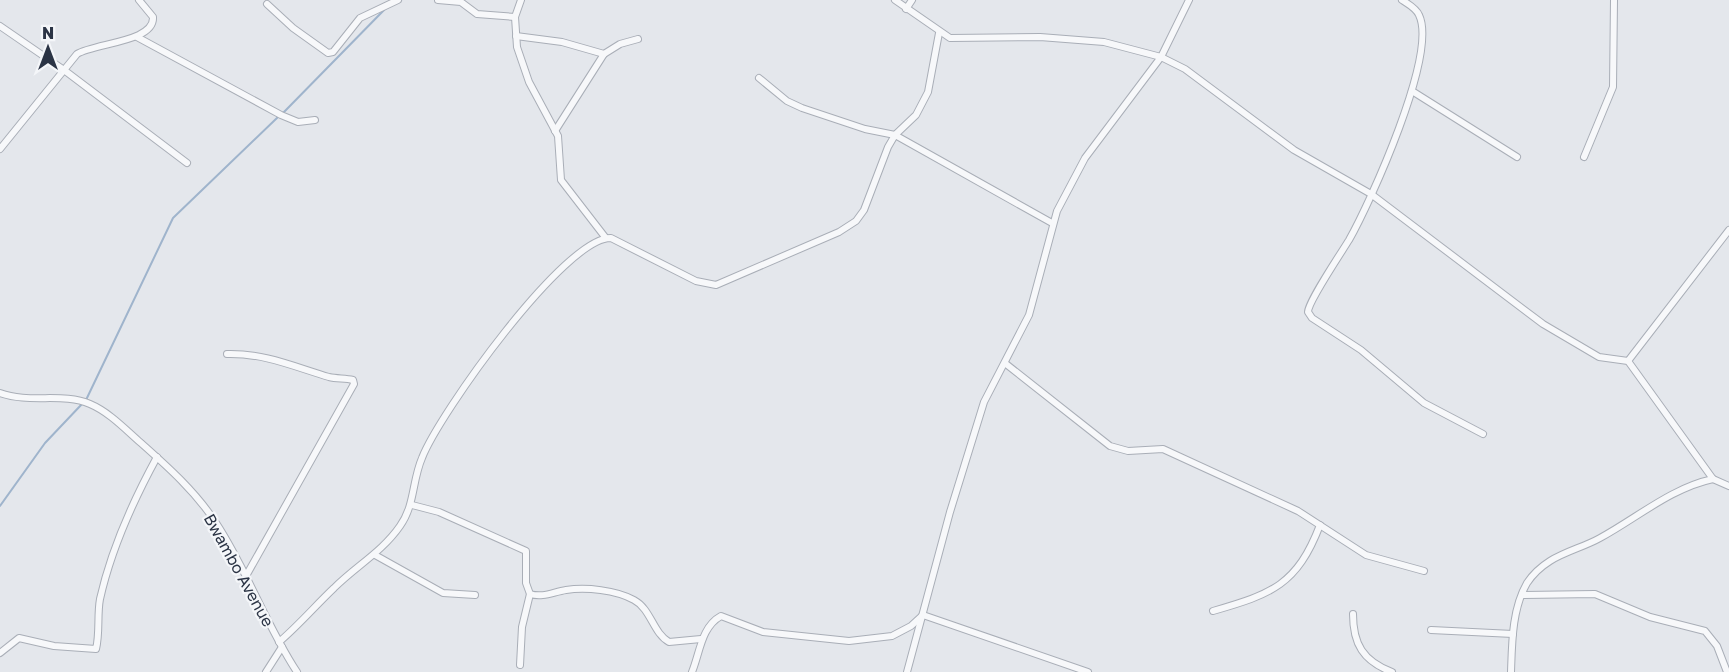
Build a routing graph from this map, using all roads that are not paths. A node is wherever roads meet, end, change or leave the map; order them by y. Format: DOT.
graph roads {
  1 [pos="139,0"];
  2 [pos="398,0"];
  3 [pos="438,0"];
  4 [pos="521,0"];
  5 [pos="895,0"];
  6 [pos="912,0"];
  7 [pos="1188,0"];
  8 [pos="1402,0"];
  9 [pos="1614,0"];
  10 [pos="267,3"];
  11 [pos="906,9"];
  12 [pos="515,17"];
  13 [pos="0,26"];
  14 [pos="939,33"];
  15 [pos="516,36"];
  16 [pos="137,37"];
  17 [pos="638,39"];
  18 [pos="604,54"];
  19 [pos="1161,57"];
  20 [pos="64,70"];
  21 [pos="759,78"];
  22 [pos="1412,91"];
  23 [pos="315,120"];
  24 [pos="555,131"];
  25 [pos="895,135"];
  26 [pos="0,149"];
  27 [pos="1517,157"];
  28 [pos="1584,157"];
  29 [pos="187,163"];
  30 [pos="1371,194"];
  31 [pos="1052,223"];
  32 [pos="1729,230"];
  33 [pos="606,237"];
  34 [pos="227,354"];
  35 [pos="1628,361"];
  36 [pos="1006,363"];
  37 [pos="0,393"];
  38 [pos="1483,434"];
  39 [pos="157,457"];
  40 [pos="1713,479"];
  41 [pos="1729,486"];
  42 [pos="412,505"];
  43 [pos="1320,525"];
  44 [pos="375,555"];
  45 [pos="1424,571"];
  46 [pos="246,576"];
  47 [pos="530,594"];
  48 [pos="475,595"];
  49 [pos="1522,595"];
  50 [pos="1213,610"];
  51 [pos="1353,614"];
  52 [pos="923,615"];
  53 [pos="1431,630"];
  54 [pos="1513,634"];
  55 [pos="701,639"];
  56 [pos="280,645"];
  57 [pos="0,653"];
  58 [pos="520,665"];
  59 [pos="266,672"];
  60 [pos="297,672"];
  61 [pos="692,672"];
  62 [pos="907,672"];
  63 [pos="1088,672"];
  64 [pos="1392,672"];
  65 [pos="1511,672"];
  66 [pos="1727,672"];
  1 -- 16 [label="street"];
  2 -- 10 [label="street"];
  3 -- 12 [label="street"];
  4 -- 12 [label="street"];
  5 -- 11 [label="street"];
  6 -- 11 [label="street"];
  7 -- 19 [label="street"];
  8 -- 22 [label="street"];
  9 -- 28 [label="street"];
  11 -- 14 [label="street"];
  12 -- 15 [label="street"];
  13 -- 20 [label="street"];
  14 -- 19 [label="street"];
  14 -- 25 [label="street"];
  15 -- 18 [label="street"];
  15 -- 24 [label="street"];
  16 -- 20 [label="street"];
  16 -- 23 [label="street"];
  17 -- 18 [label="street"];
  18 -- 24 [label="street"];
  19 -- 30 [label="street"];
  19 -- 31 [label="street"];
  20 -- 26 [label="street"];
  20 -- 29 [label="street"];
  21 -- 25 [label="street"];
  22 -- 27 [label="street"];
  22 -- 30 [label="street"];
  24 -- 33 [label="street"];
  25 -- 31 [label="street"];
  25 -- 33 [label="street"];
  30 -- 35 [label="street"];
  30 -- 38 [label="street"];
  31 -- 36 [label="street"];
  32 -- 35 [label="street"];
  33 -- 42 [label="street"];
  34 -- 46 [label="street"];
  35 -- 40 [label="street"];
  36 -- 43 [label="street"];
  36 -- 52 [label="street"];
  37 -- 39 [label="street, Bwambo Avenue"];
  39 -- 46 [label="street, Bwambo Avenue"];
  39 -- 57 [label="street"];
  40 -- 41 [label="street"];
  40 -- 49 [label="street"];
  42 -- 44 [label="street"];
  42 -- 47 [label="street"];
  43 -- 45 [label="street"];
  43 -- 50 [label="street"];
  44 -- 48 [label="street"];
  44 -- 56 [label="street"];
  46 -- 56 [label="street, Bwambo Avenue"];
  47 -- 55 [label="street"];
  47 -- 58 [label="street"];
  49 -- 54 [label="street"];
  49 -- 66 [label="street"];
  51 -- 64 [label="street"];
  52 -- 55 [label="street"];
  52 -- 62 [label="street"];
  52 -- 63 [label="street"];
  53 -- 54 [label="street"];
  54 -- 65 [label="street"];
  55 -- 61 [label="street"];
  56 -- 59 [label="street"];
  56 -- 60 [label="street, Bwambo Avenue"];
}
